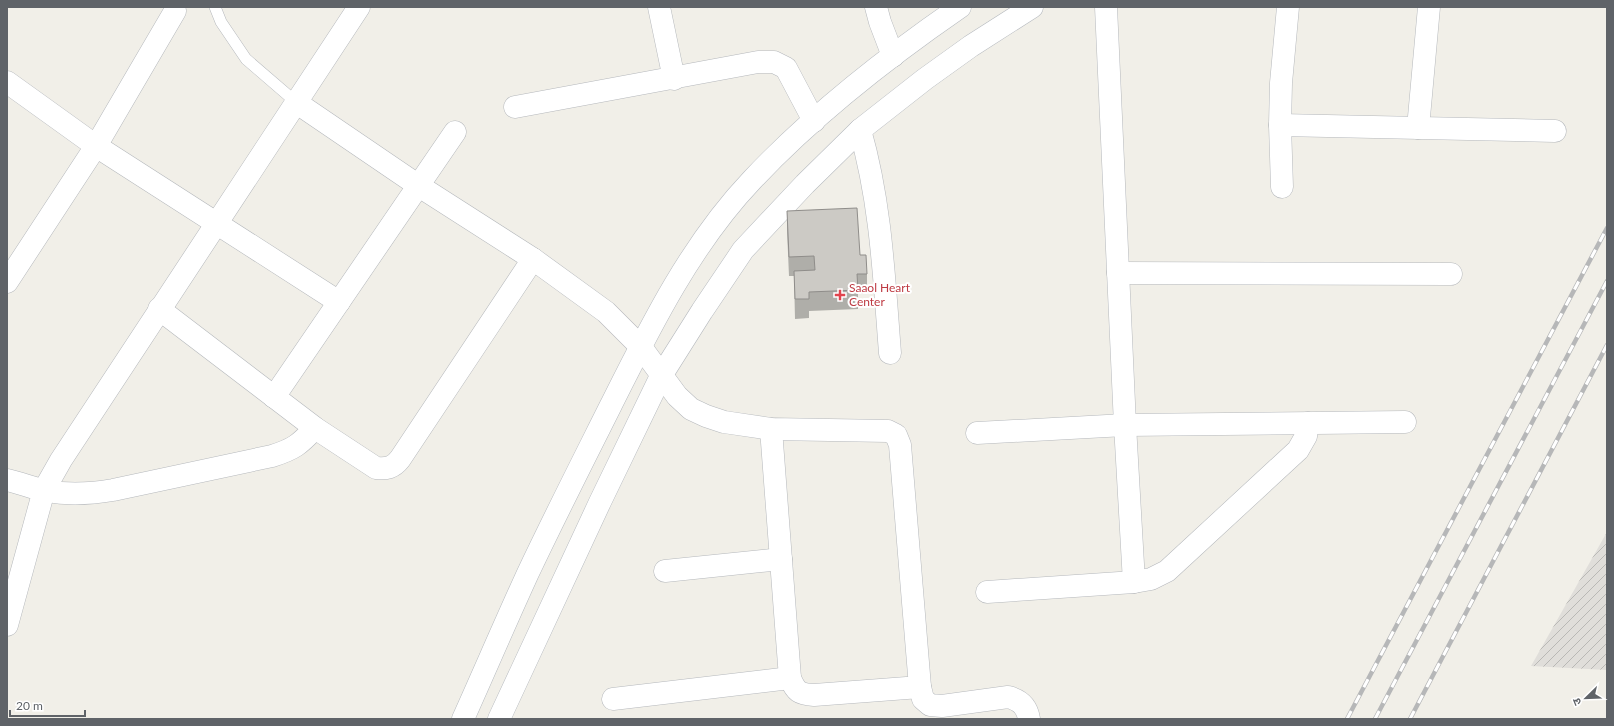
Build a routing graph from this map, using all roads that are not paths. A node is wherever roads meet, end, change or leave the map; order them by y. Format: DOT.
graph roads {
  1 [pos="215,7"];
  2 [pos="359,7"];
  3 [pos="659,7"];
  4 [pos="876,7"];
  5 [pos="960,7"];
  6 [pos="1032,7"];
  7 [pos="1106,7"];
  8 [pos="1288,7"];
  9 [pos="1429,7"];
  10 [pos="175,11"];
  11 [pos="893,56"];
  12 [pos="674,79"];
  13 [pos="7,82"];
  14 [pos="297,103"];
  15 [pos="516,107"];
  16 [pos="814,121"];
  17 [pos="1280,125"];
  18 [pos="1418,128"];
  19 [pos="860,130"];
  20 [pos="1555,131"];
  21 [pos="455,132"];
  22 [pos="96,146"];
  23 [pos="419,186"];
  24 [pos="1282,187"];
  25 [pos="216,224"];
  26 [pos="533,259"];
  27 [pos="1118,273"];
  28 [pos="1451,274"];
  29 [pos="8,280"];
  30 [pos="339,302"];
  31 [pos="159,309"];
  32 [pos="641,347"];
  33 [pos="890,352"];
  34 [pos="662,376"];
  35 [pos="274,397"];
  36 [pos="1405,422"];
  37 [pos="1308,423"];
  38 [pos="1125,425"];
  39 [pos="315,428"];
  40 [pos="771,429"];
  41 [pos="977,432"];
  42 [pos="7,480"];
  43 [pos="44,490"];
  44 [pos="781,559"];
  45 [pos="665,571"];
  46 [pos="1134,582"];
  47 [pos="987,592"];
  48 [pos="7,625"];
  49 [pos="790,678"];
  50 [pos="920,688"];
  51 [pos="613,699"];
  52 [pos="463,719"];
  53 [pos="499,719"];
  54 [pos="1029,719"];
  1 -- 14 [label="lane"];
  2 -- 14 [label="street"];
  3 -- 12 [label="street"];
  4 -- 11 [label="street"];
  5 -- 11 [label="street"];
  6 -- 19 [label="street"];
  7 -- 27 [label="street"];
  8 -- 17 [label="street"];
  9 -- 18 [label="street"];
  10 -- 22 [label="street"];
  11 -- 16 [label="street"];
  12 -- 15 [label="street"];
  12 -- 16 [label="street"];
  13 -- 22 [label="street"];
  14 -- 23 [label="street"];
  14 -- 25 [label="street"];
  16 -- 32 [label="street"];
  17 -- 18 [label="street"];
  17 -- 24 [label="street"];
  18 -- 20 [label="street"];
  19 -- 33 [label="street"];
  19 -- 34 [label="street"];
  21 -- 23 [label="street"];
  22 -- 25 [label="street"];
  22 -- 29 [label="street"];
  23 -- 26 [label="street"];
  23 -- 30 [label="street"];
  25 -- 30 [label="street"];
  25 -- 31 [label="street"];
  26 -- 32 [label="street"];
  26 -- 39 [label="street"];
  27 -- 28 [label="street"];
  27 -- 38 [label="street"];
  30 -- 35 [label="street"];
  31 -- 35 [label="street"];
  31 -- 43 [label="street"];
  32 -- 34 [label="street"];
  32 -- 52 [label="street"];
  34 -- 40 [label="street"];
  34 -- 53 [label="street"];
  35 -- 39 [label="street"];
  36 -- 37 [label="street"];
  37 -- 38 [label="street"];
  37 -- 46 [label="street"];
  38 -- 41 [label="street"];
  38 -- 46 [label="street"];
  39 -- 43 [label="street"];
  40 -- 44 [label="street"];
  40 -- 50 [label="street"];
  42 -- 43 [label="street"];
  43 -- 48 [label="street"];
  44 -- 45 [label="street"];
  44 -- 49 [label="street"];
  46 -- 47 [label="street"];
  49 -- 50 [label="street"];
  49 -- 51 [label="street"];
  50 -- 54 [label="street"];
}
